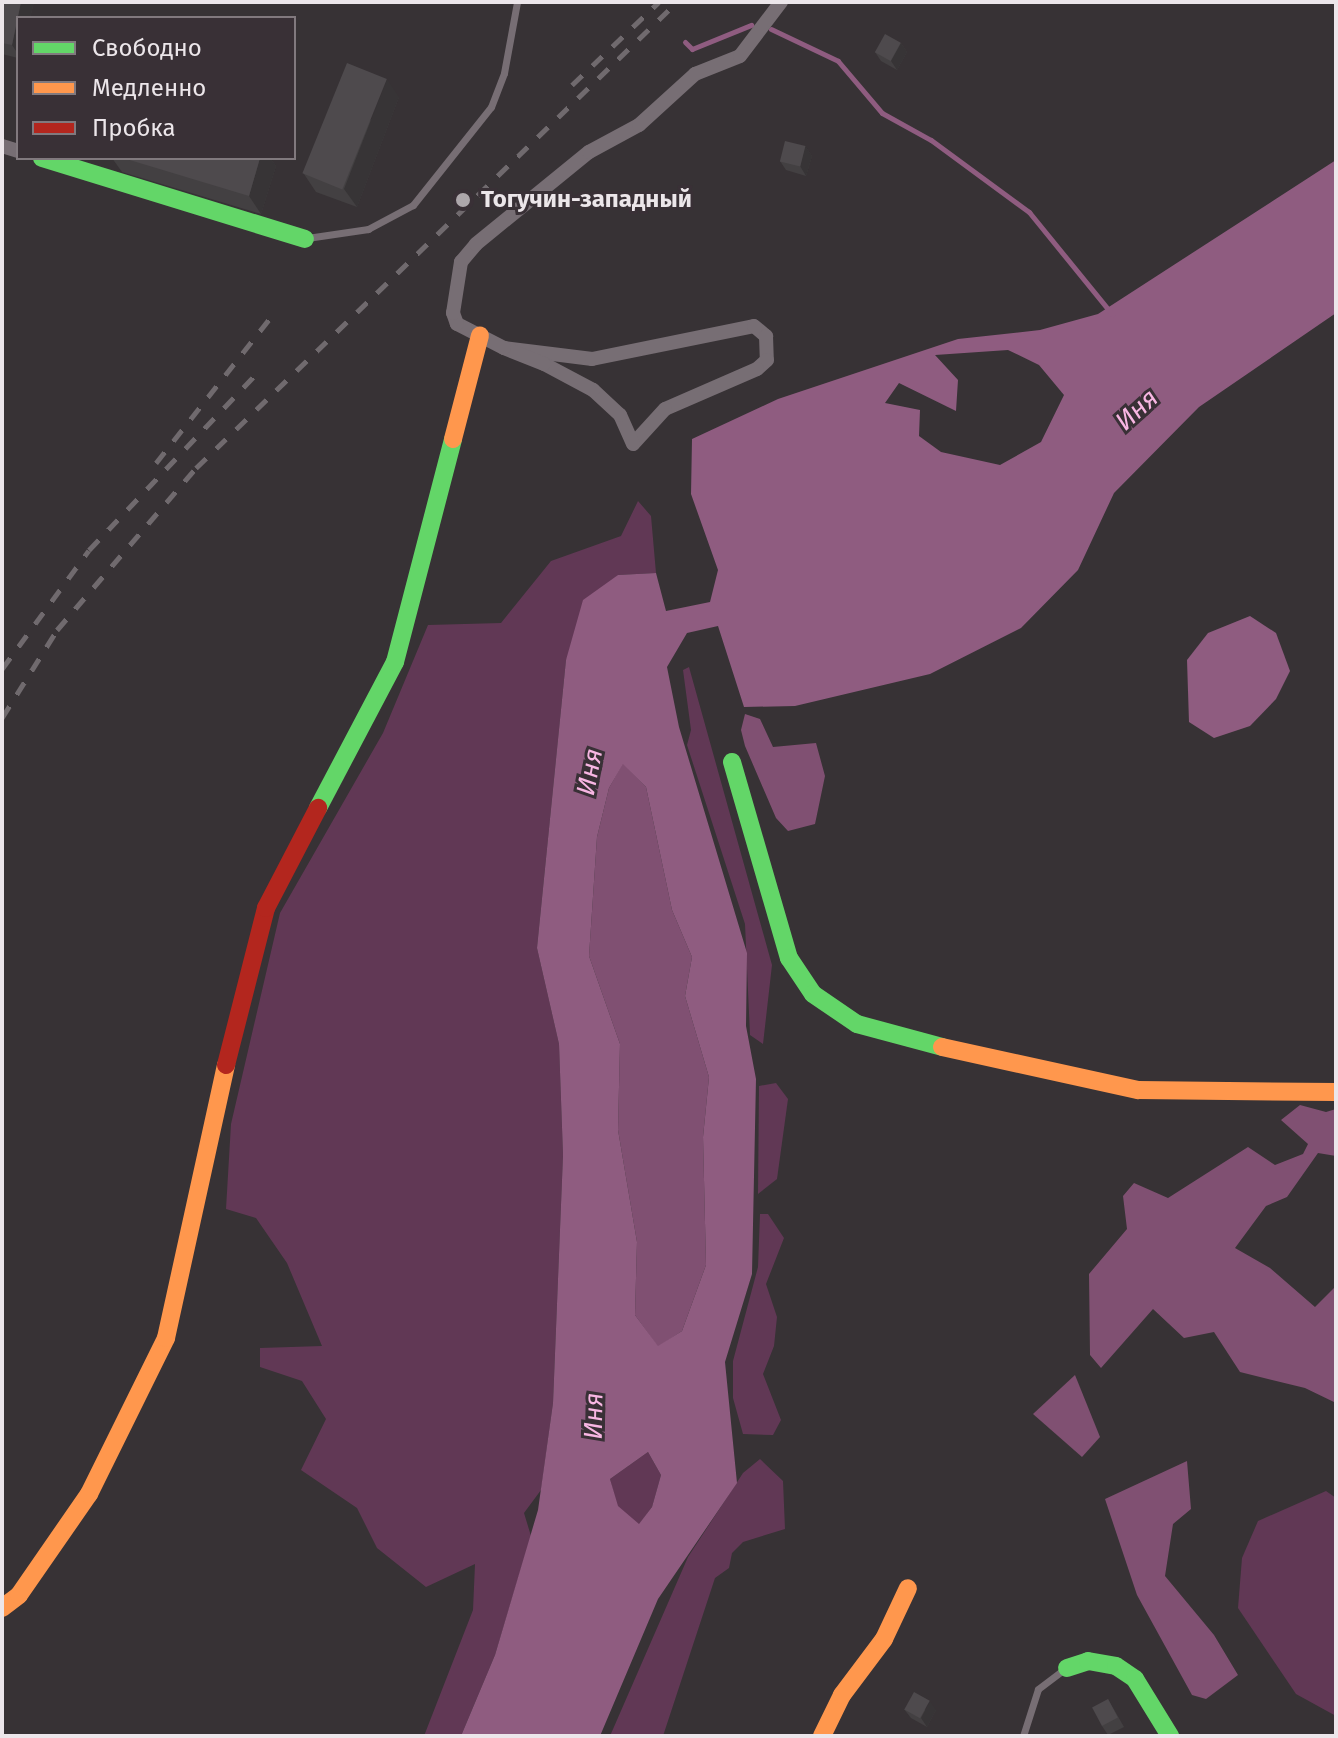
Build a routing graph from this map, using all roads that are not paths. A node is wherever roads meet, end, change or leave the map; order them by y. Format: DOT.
graph roads {
  1 [pos="517,2"];
  2 [pos="781,2"];
  3 [pos="48,160"];
  4 [pos="305,239"];
  5 [pos="480,335"];
  6 [pos="504,348"];
  7 [pos="732,762"];
  8 [pos="1336,1092"];
  9 [pos="908,1588"];
  10 [pos="2,1608"];
  11 [pos="1067,1668"];
  12 [pos="822,1736"];
  13 [pos="1023,1736"];
  14 [pos="1170,1736"];
  1 -- 4 [label="lane"];
  2 -- 5 [label="street"];
  3 -- 4 [label="street"];
  5 -- 6 [label="street"];
  5 -- 10 [label="street"];
  6 -- 6 [label="street"];
  7 -- 8 [label="street"];
  9 -- 12 [label="street"];
  11 -- 13 [label="lane"];
  11 -- 14 [label="street"];
}
